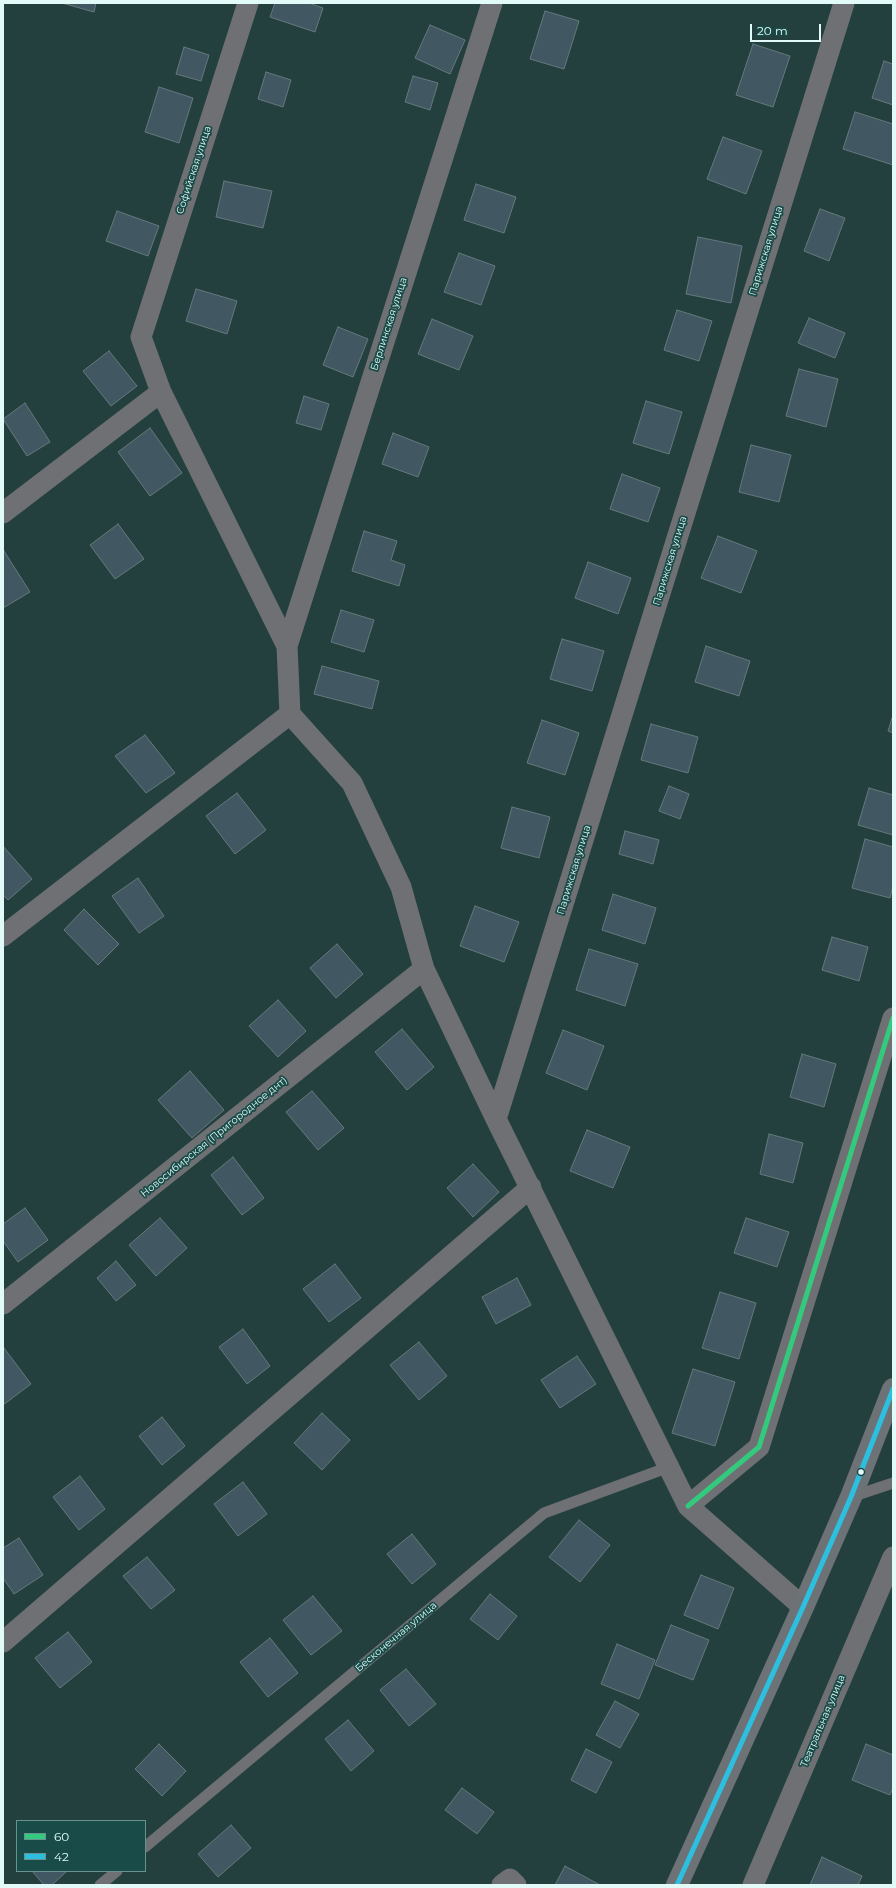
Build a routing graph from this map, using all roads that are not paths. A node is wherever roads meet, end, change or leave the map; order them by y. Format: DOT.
graph roads {
  1 [pos="248,3"];
  2 [pos="492,3"];
  3 [pos="844,3"];
  4 [pos="161,392"];
  5 [pos="3,513"];
  6 [pos="287,646"];
  7 [pos="290,714"];
  8 [pos="3,936"];
  9 [pos="424,969"];
  10 [pos="893,1018"];
  11 [pos="496,1119"];
  12 [pos="530,1187"];
  13 [pos="3,1304"];
  14 [pos="893,1389"];
  15 [pos="669,1467"];
  16 [pos="893,1483"];
  17 [pos="851,1497"];
  18 [pos="688,1506"];
  19 [pos="893,1557"];
  20 [pos="803,1607"];
  21 [pos="3,1642"];
  22 [pos="146,1846"];
  23 [pos="115,1872"];
  24 [pos="100,1885"];
  25 [pos="502,1885"];
  26 [pos="516,1885"];
  27 [pos="677,1885"];
  28 [pos="753,1885"];
  1 -- 4 [label="street, Софийская улица"];
  2 -- 6 [label="street, Берлинская улица"];
  3 -- 11 [label="street, Парижская улица"];
  4 -- 5 [label="street"];
  4 -- 6 [label="street"];
  6 -- 7 [label="street"];
  7 -- 8 [label="street"];
  7 -- 9 [label="street"];
  9 -- 11 [label="street"];
  9 -- 13 [label="street, Новосибирская (Пригородное днт)"];
  10 -- 18 [label="street"];
  11 -- 12 [label="street"];
  12 -- 15 [label="street"];
  12 -- 21 [label="street"];
  14 -- 17 [label="street"];
  15 -- 18 [label="street"];
  15 -- 22 [label="lane, Бесконечная улица"];
  16 -- 17 [label="lane"];
  17 -- 20 [label="street"];
  18 -- 20 [label="street"];
  19 -- 28 [label="street, Театральная улица"];
  20 -- 27 [label="street"];
  23 -- 24 [label="lane"];
  25 -- 26 [label="street"];
}
